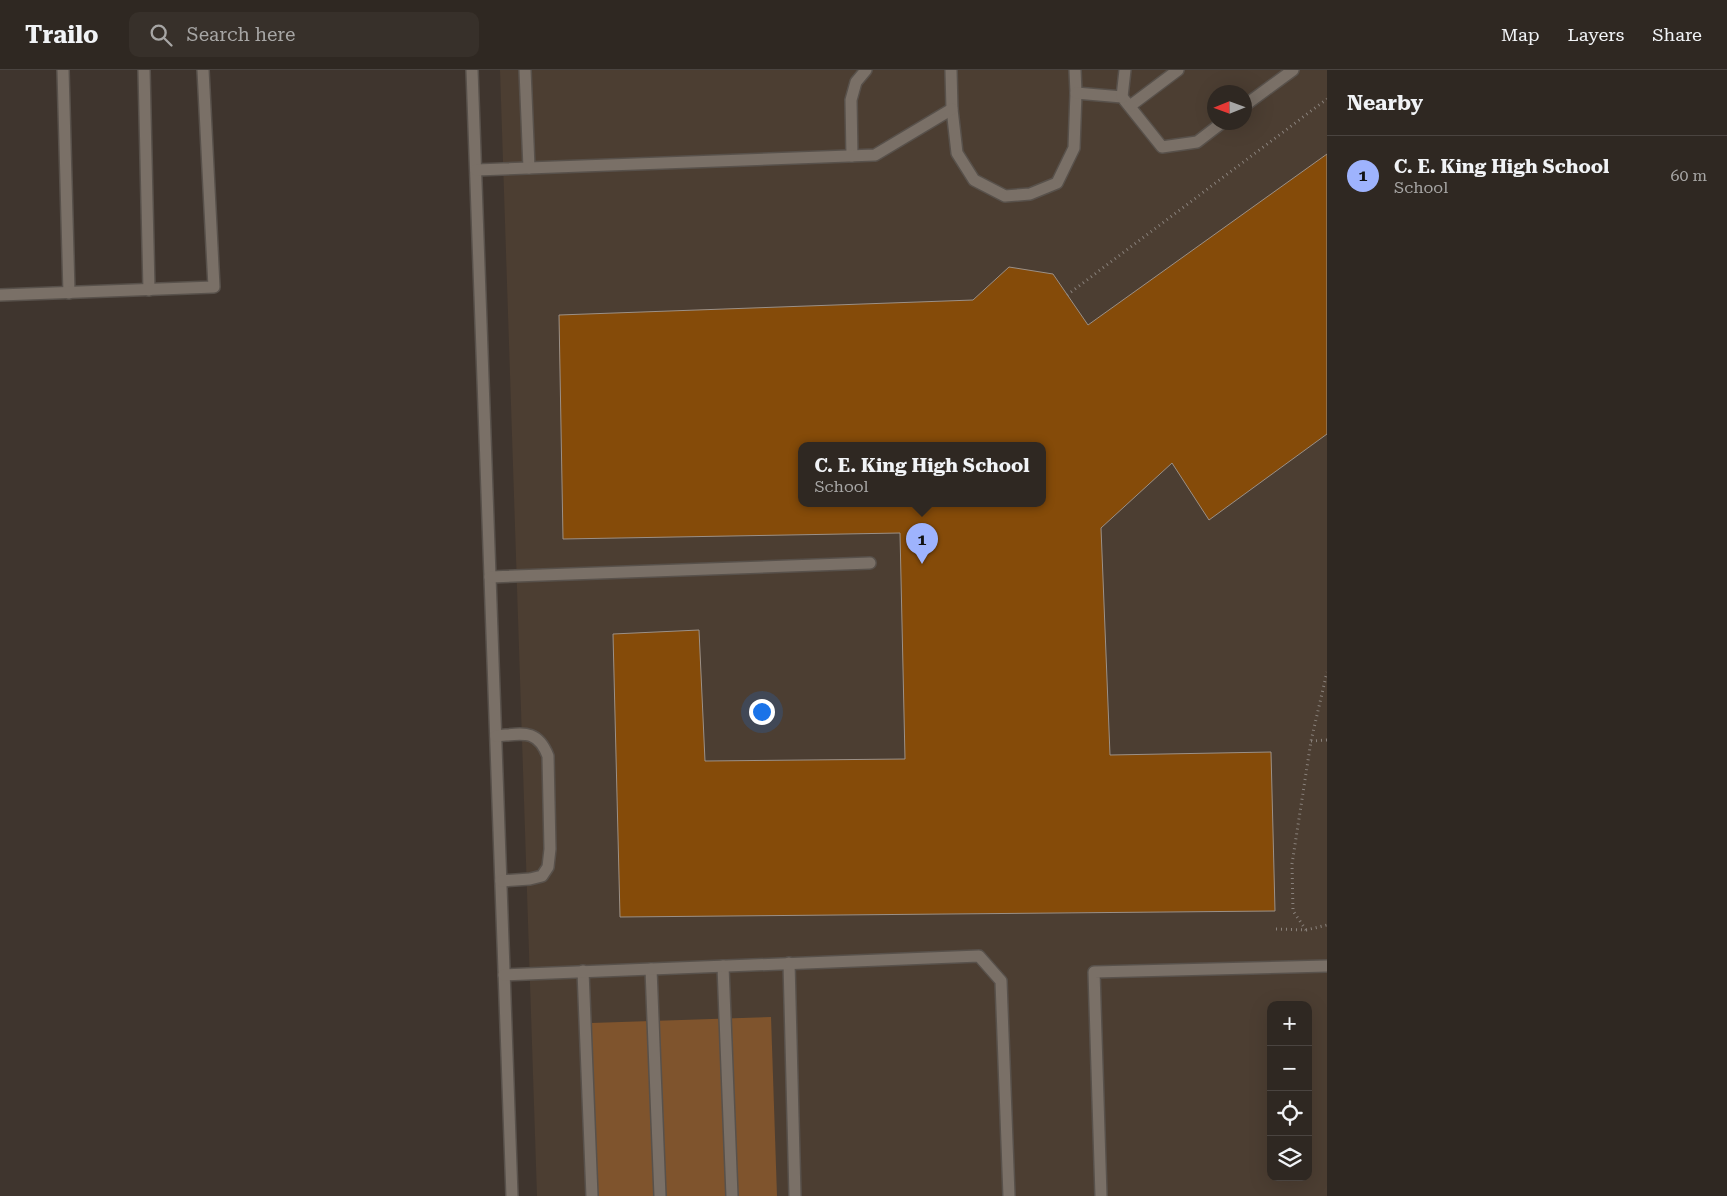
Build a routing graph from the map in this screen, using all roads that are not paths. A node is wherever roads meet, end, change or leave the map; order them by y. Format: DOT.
graph roads {
  1 [pos="64,70"];
  2 [pos="144,70"];
  3 [pos="204,70"];
  4 [pos="472,70"];
  5 [pos="525,70"];
  6 [pos="866,70"];
  7 [pos="951,70"];
  8 [pos="1075,70"];
  9 [pos="1125,70"];
  10 [pos="1178,70"];
  11 [pos="1293,70"];
  12 [pos="1076,93"];
  13 [pos="1252,100"];
  14 [pos="1126,101"];
  15 [pos="952,109"];
  16 [pos="1213,130"];
  17 [pos="852,156"];
  18 [pos="529,168"];
  19 [pos="476,170"];
  20 [pos="149,290"];
  21 [pos="69,292"];
  22 [pos="0,295"];
  23 [pos="870,563"];
  24 [pos="490,577"];
  25 [pos="496,736"];
  26 [pos="501,881"];
  27 [pos="789,964"];
  28 [pos="723,966"];
  29 [pos="1327,966"];
  30 [pos="651,969"];
  31 [pos="583,971"];
  32 [pos="504,974"];
  33 [pos="512,1196"];
  34 [pos="592,1196"];
  35 [pos="660,1196"];
  36 [pos="732,1196"];
  37 [pos="795,1196"];
  38 [pos="1009,1196"];
  39 [pos="1101,1196"];
  1 -- 21 [label="lane"];
  2 -- 20 [label="lane"];
  3 -- 20 [label="lane"];
  4 -- 19 [label="lane"];
  5 -- 18 [label="lane"];
  6 -- 17 [label="lane"];
  7 -- 15 [label="lane"];
  8 -- 12 [label="lane"];
  9 -- 14 [label="lane"];
  10 -- 14 [label="lane"];
  11 -- 13 [label="lane"];
  12 -- 14 [label="lane"];
  12 -- 15 [label="lane"];
  14 -- 16 [label="lane"];
  15 -- 17 [label="lane"];
  17 -- 18 [label="lane"];
  18 -- 19 [label="lane"];
  19 -- 24 [label="lane"];
  20 -- 21 [label="lane"];
  21 -- 22 [label="lane"];
  23 -- 24 [label="lane"];
  24 -- 25 [label="lane"];
  25 -- 26 [label="lane"];
  25 -- 26 [label="lane"];
  26 -- 32 [label="lane"];
  27 -- 28 [label="lane"];
  27 -- 37 [label="lane"];
  27 -- 38 [label="lane"];
  28 -- 30 [label="lane"];
  28 -- 36 [label="lane"];
  29 -- 39 [label="lane"];
  30 -- 31 [label="lane"];
  30 -- 35 [label="lane"];
  31 -- 32 [label="lane"];
  31 -- 34 [label="lane"];
  32 -- 33 [label="lane"];
}
